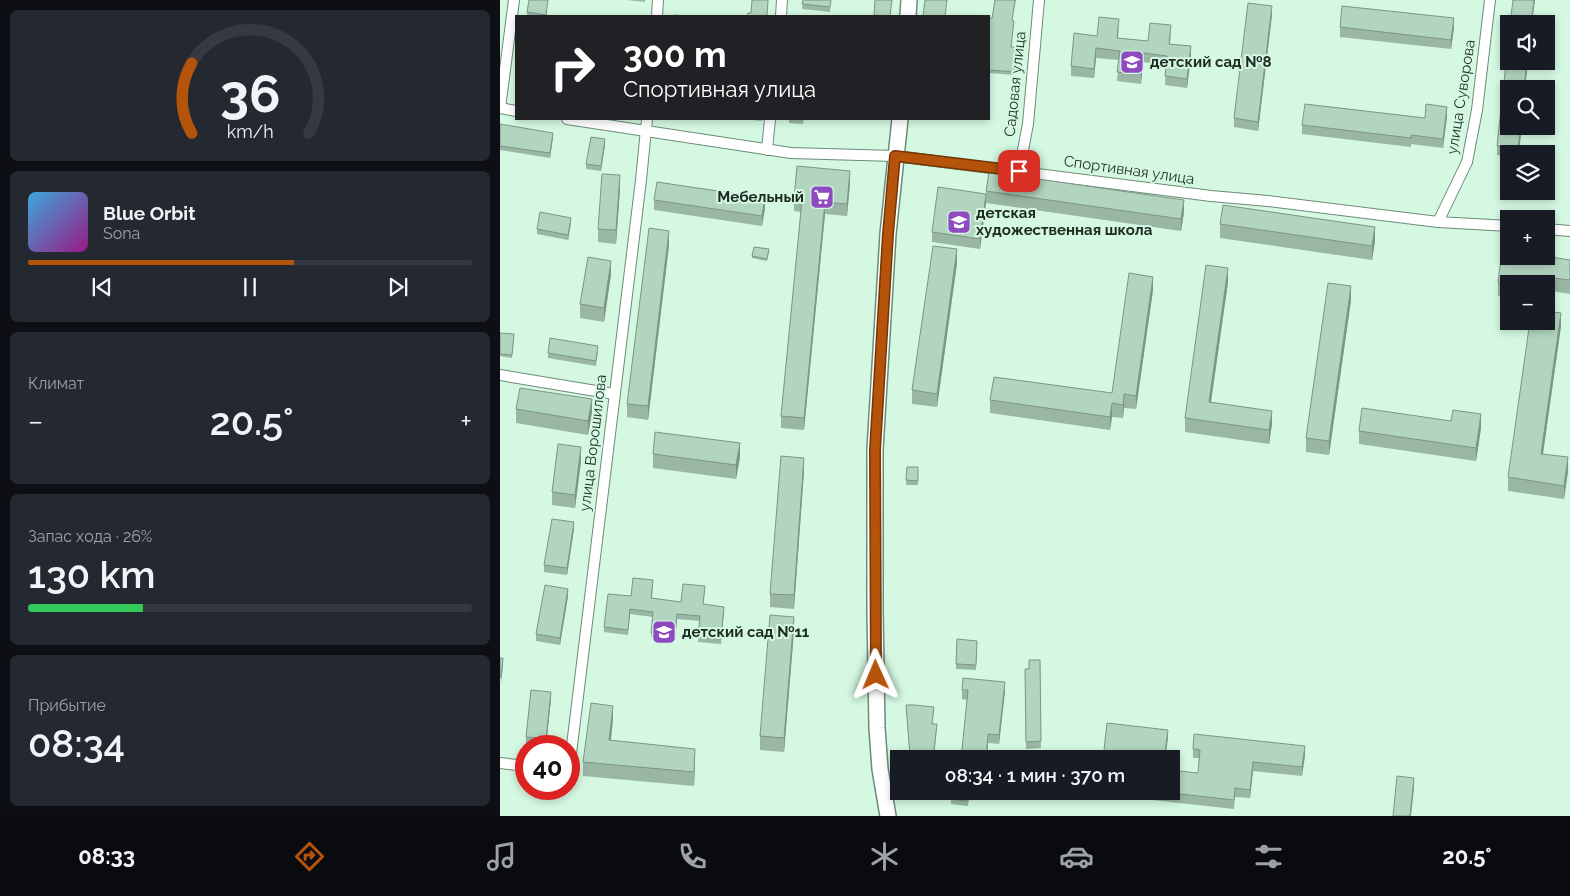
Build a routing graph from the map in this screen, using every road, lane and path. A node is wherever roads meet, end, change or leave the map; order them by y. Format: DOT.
graph roads {
  1 [pos="514,0"];
  2 [pos="658,0"];
  3 [pos="782,0"];
  4 [pos="909,0"];
  5 [pos="1039,0"];
  6 [pos="1490,0"];
  7 [pos="656,15"];
  8 [pos="781,15"];
  9 [pos="908,15"];
  10 [pos="500,108"];
  11 [pos="515,111"];
  12 [pos="574,120"];
  13 [pos="647,120"];
  14 [pos="770,120"];
  15 [pos="900,120"];
  16 [pos="646,131"];
  17 [pos="767,150"];
  18 [pos="895,156"];
  19 [pos="1019,171"];
  20 [pos="1438,222"];
  21 [pos="1500,225"];
  22 [pos="1555,230"];
  23 [pos="1570,231"];
  24 [pos="500,375"];
  25 [pos="614,394"];
  26 [pos="573,735"];
  27 [pos="500,763"];
  28 [pos="515,765"];
  29 [pos="888,816"];
  1 -- 10 [label="street"];
  2 -- 7 [label="street"];
  3 -- 8 [label="street"];
  4 -- 9 [label="street"];
  5 -- 19 [label="street, Садовая улица"];
  6 -- 20 [label="street, улица Суворова"];
  10 -- 11 [label="street"];
  12 -- 16 [label="street, Спортивная улица"];
  13 -- 16 [label="street, улица Ворошилова"];
  14 -- 17 [label="street"];
  15 -- 18 [label="street"];
  16 -- 17 [label="street, Спортивная улица"];
  16 -- 25 [label="street, улица Ворошилова"];
  17 -- 18 [label="street, Спортивная улица"];
  18 -- 19 [label="street, Спортивная улица"];
  18 -- 29 [label="street"];
  19 -- 20 [label="street, Спортивная улица"];
  20 -- 21 [label="street, Спортивная улица"];
  22 -- 23 [label="street"];
  24 -- 25 [label="street"];
  25 -- 26 [label="street, улица Ворошилова"];
  27 -- 28 [label="street"];
}
